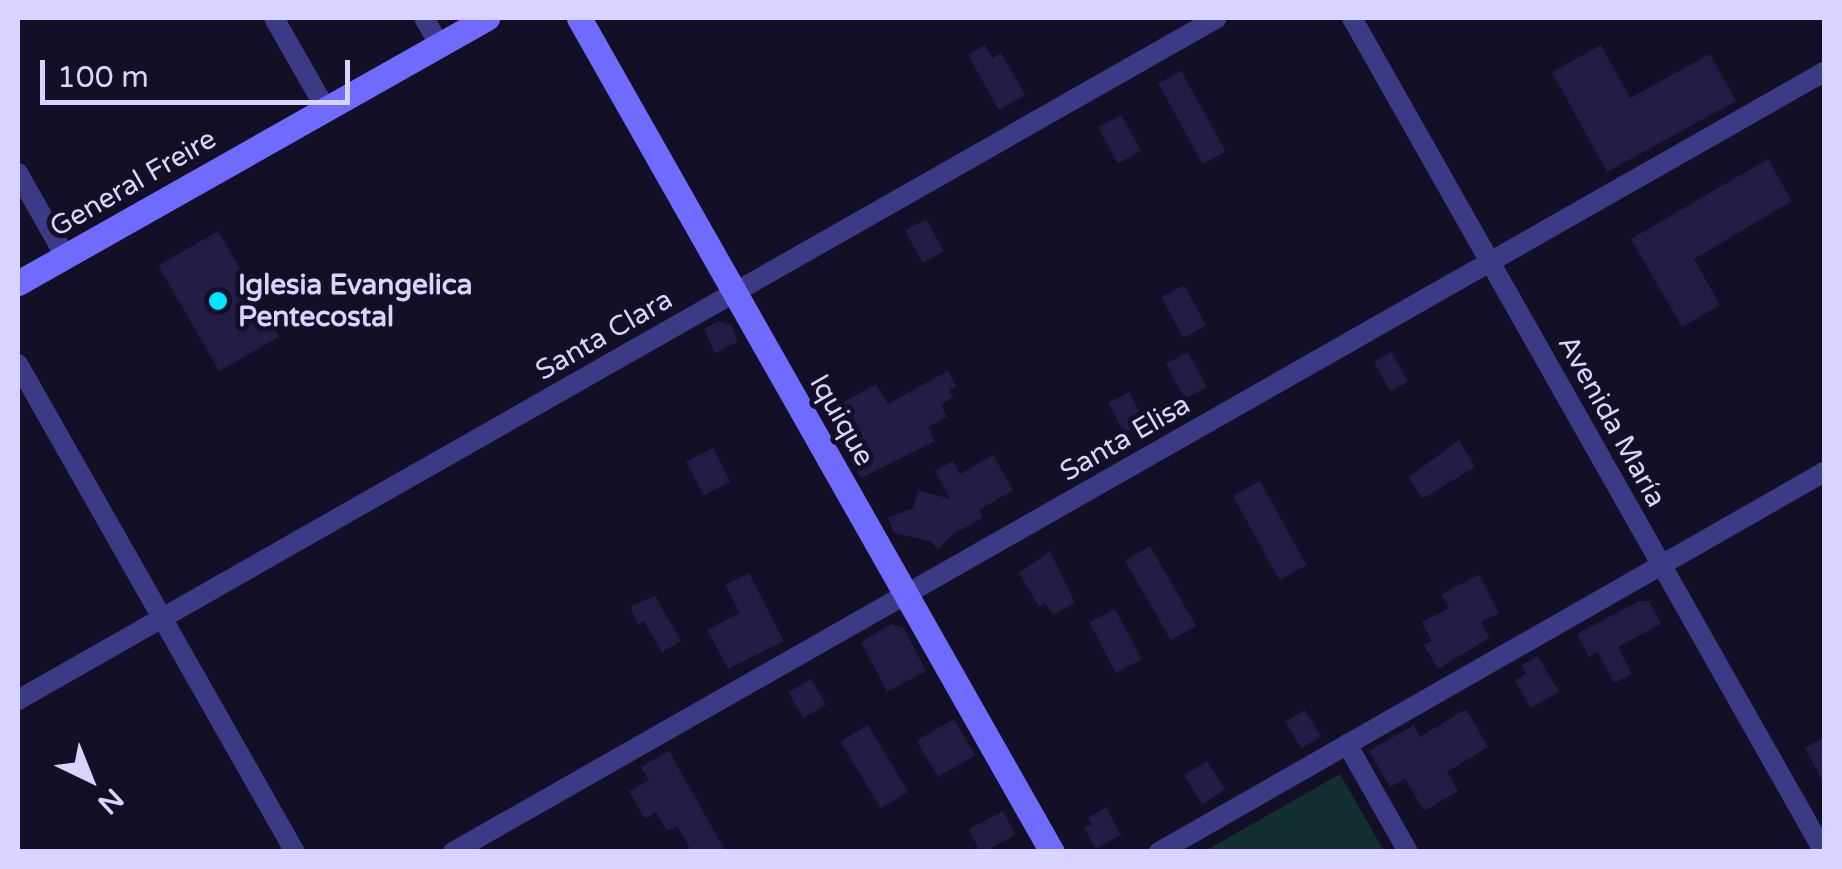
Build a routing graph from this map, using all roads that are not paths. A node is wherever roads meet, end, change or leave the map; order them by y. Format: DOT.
graph roads {
  1 [pos="274,18"];
  2 [pos="424,18"];
  3 [pos="487,18"];
  4 [pos="579,18"];
  5 [pos="1217,18"];
  6 [pos="1352,18"];
  7 [pos="439,44"];
  8 [pos="1824,72"];
  9 [pos="326,109"];
  10 [pos="18,173"];
  11 [pos="66,256"];
  12 [pos="1490,262"];
  13 [pos="18,283"];
  14 [pos="735,292"];
  15 [pos="18,364"];
  16 [pos="1824,472"];
  17 [pos="1661,564"];
  18 [pos="906,594"];
  19 [pos="162,618"];
  20 [pos="18,700"];
  21 [pos="1347,744"];
  22 [pos="295,852"];
  23 [pos="454,852"];
  24 [pos="1052,852"];
  25 [pos="1159,852"];
  26 [pos="1408,852"];
  27 [pos="1824,852"];
  1 -- 9 [label="street"];
  2 -- 7 [label="street"];
  3 -- 7 [label="street, General Freire"];
  4 -- 14 [label="street, Iquique"];
  5 -- 14 [label="street, Santa Clara"];
  6 -- 12 [label="street, Avenida María"];
  7 -- 9 [label="street, General Freire"];
  8 -- 12 [label="street, Santa Elisa"];
  9 -- 11 [label="street, General Freire"];
  10 -- 11 [label="street"];
  11 -- 13 [label="street, General Freire"];
  12 -- 17 [label="street, Avenida María"];
  12 -- 18 [label="street, Santa Elisa"];
  14 -- 18 [label="street, Iquique"];
  14 -- 19 [label="street, Santa Clara"];
  15 -- 19 [label="street"];
  16 -- 17 [label="street"];
  17 -- 21 [label="street"];
  17 -- 27 [label="street, Avenida María"];
  18 -- 23 [label="street, Santa Elisa"];
  18 -- 24 [label="street, Iquique"];
  19 -- 20 [label="street, Santa Clara"];
  19 -- 22 [label="street"];
  21 -- 25 [label="street"];
  21 -- 26 [label="street"];
}
